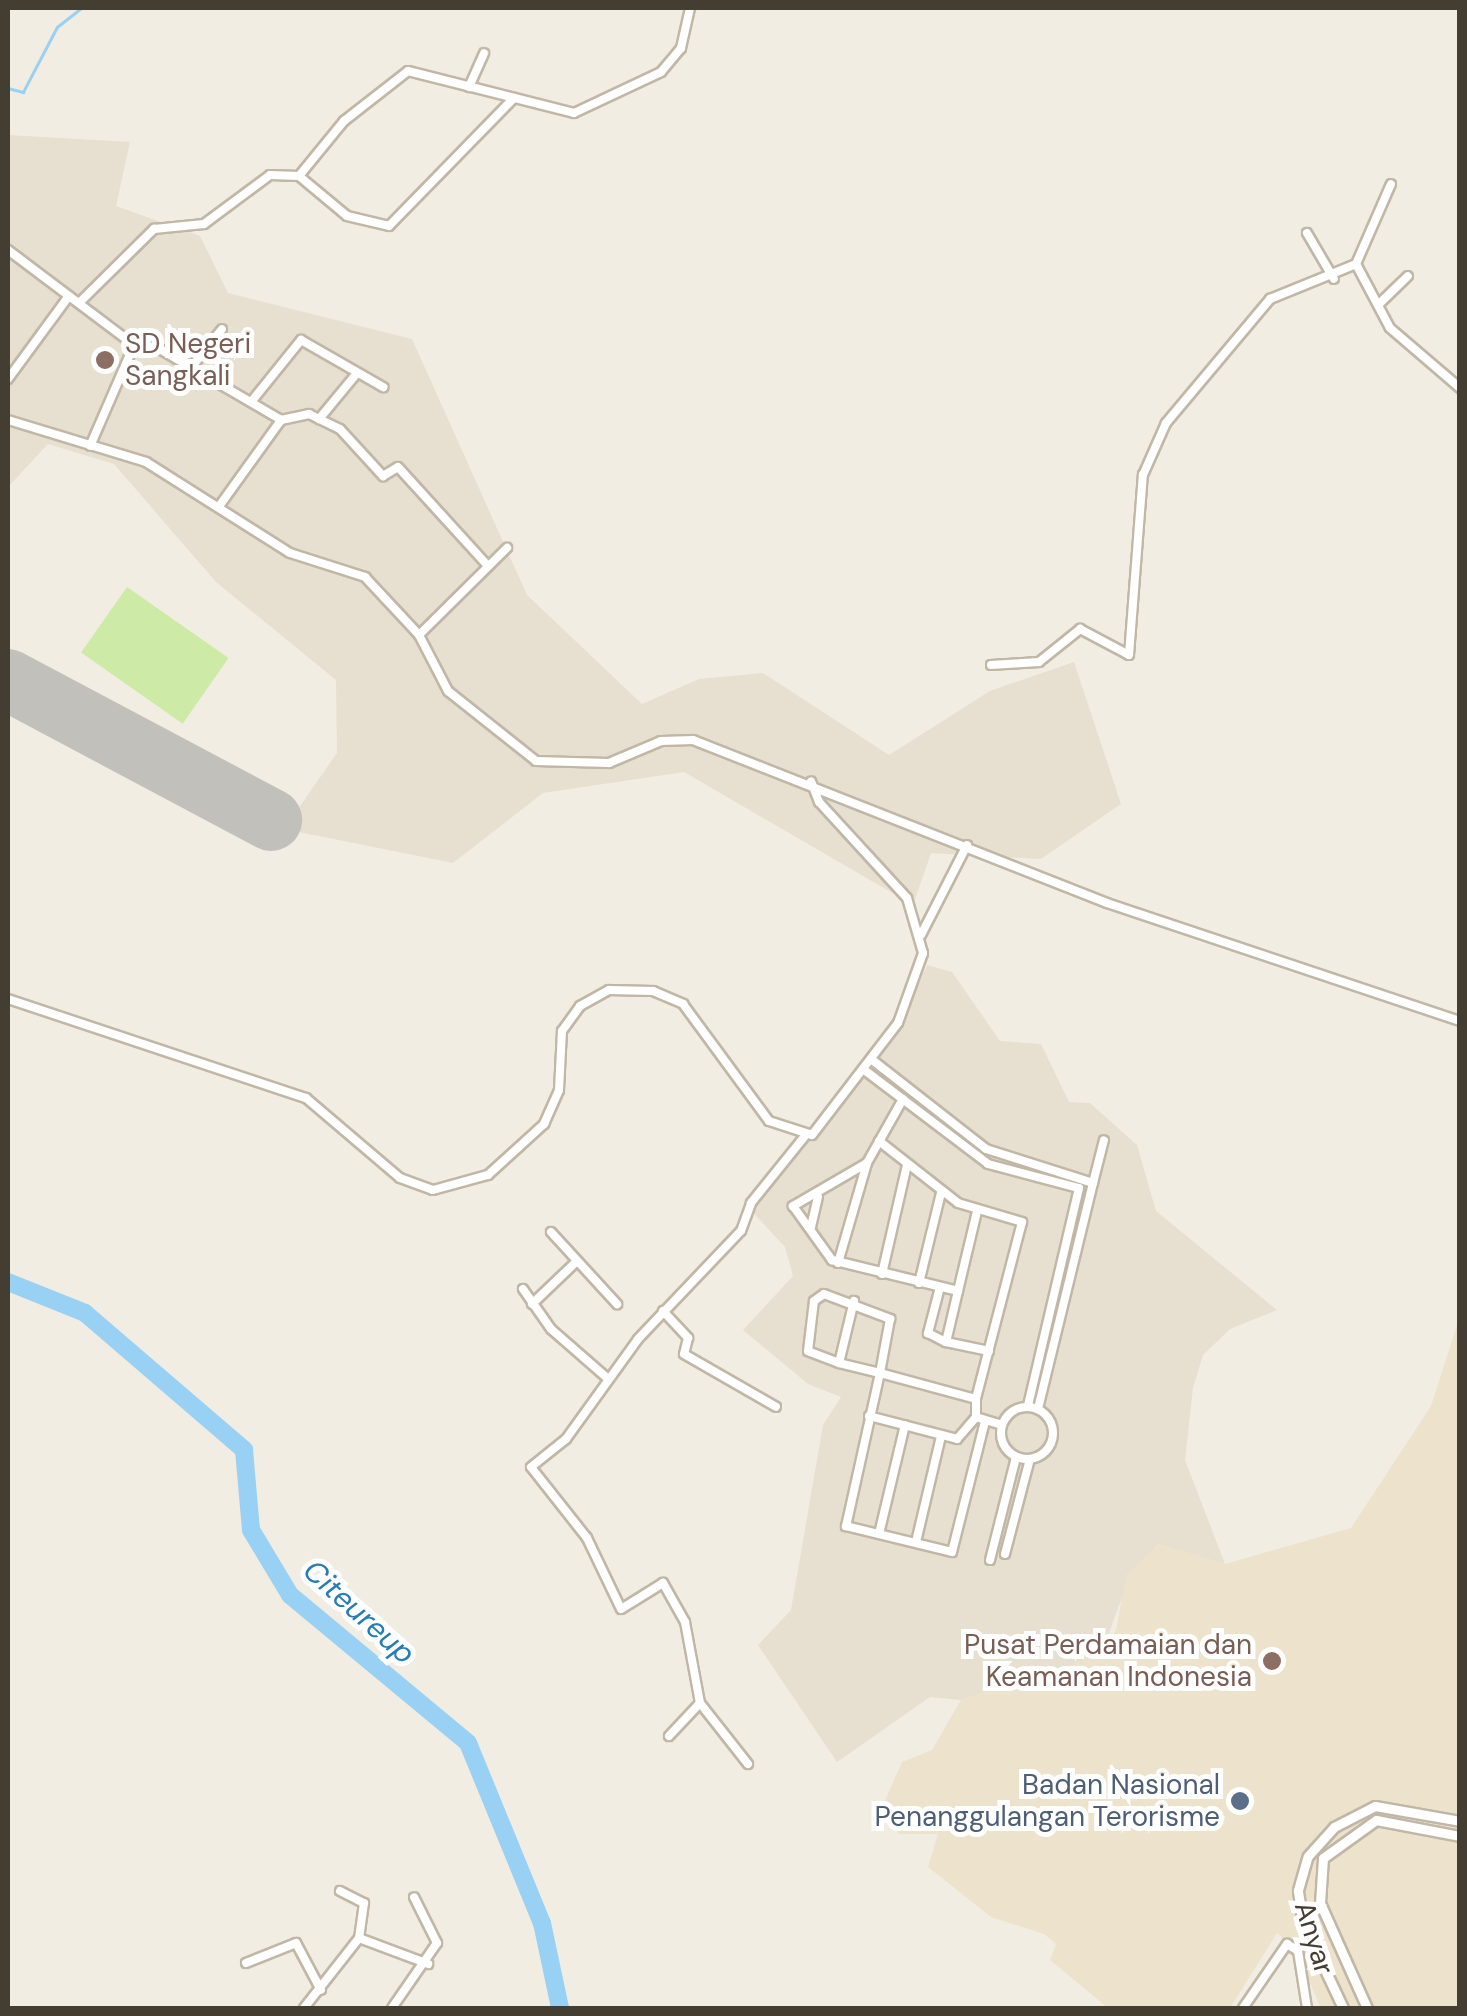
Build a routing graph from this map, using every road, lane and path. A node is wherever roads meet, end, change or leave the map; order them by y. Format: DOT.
graph roads {
  1 [pos="690,8"];
  2 [pos="484,54"];
  3 [pos="469,87"];
  4 [pos="514,98"];
  5 [pos="299,176"];
  6 [pos="1391,184"];
  7 [pos="1306,233"];
  8 [pos="8,250"];
  9 [pos="1356,264"];
  10 [pos="1408,276"];
  11 [pos="1334,279"];
  12 [pos="69,296"];
  13 [pos="81,302"];
  14 [pos="1380,304"];
  15 [pos="222,329"];
  16 [pos="134,345"];
  17 [pos="190,370"];
  18 [pos="357,373"];
  19 [pos="8,379"];
  20 [pos="383,387"];
  21 [pos="1460,388"];
  22 [pos="251,402"];
  23 [pos="319,419"];
  24 [pos="8,420"];
  25 [pos="281,420"];
  26 [pos="90,446"];
  27 [pos="220,505"];
  28 [pos="506,548"];
  29 [pos="488,566"];
  30 [pos="419,635"];
  31 [pos="991,664"];
  32 [pos="811,781"];
  33 [pos="967,846"];
  34 [pos="921,935"];
  35 [pos="8,999"];
  36 [pos="1460,1021"];
  37 [pos="870,1059"];
  38 [pos="864,1069"];
  39 [pos="910,1089"];
  40 [pos="902,1099"];
  41 [pos="804,1137"];
  42 [pos="1104,1140"];
  43 [pos="879,1142"];
  44 [pos="867,1163"];
  45 [pos="907,1165"];
  46 [pos="1093,1184"];
  47 [pos="941,1193"];
  48 [pos="818,1197"];
  49 [pos="977,1210"];
  50 [pos="811,1228"];
  51 [pos="551,1232"];
  52 [pos="576,1262"];
  53 [pos="838,1263"];
  54 [pos="882,1274"];
  55 [pos="919,1283"];
  56 [pos="940,1287"];
  57 [pos="523,1289"];
  58 [pos="958,1291"];
  59 [pos="854,1302"];
  60 [pos="532,1304"];
  61 [pos="617,1304"];
  62 [pos="663,1312"];
  63 [pos="946,1342"];
  64 [pos="989,1352"];
  65 [pos="839,1363"];
  66 [pos="880,1373"];
  67 [pos="606,1378"];
  68 [pos="976,1399"];
  69 [pos="776,1407"];
  70 [pos="1033,1408"];
  71 [pos="868,1416"];
  72 [pos="976,1417"];
  73 [pos="986,1422"];
  74 [pos="905,1426"];
  75 [pos="1002,1426"];
  76 [pos="941,1436"];
  77 [pos="1016,1457"];
  78 [pos="1030,1459"];
  79 [pos="879,1534"];
  80 [pos="916,1542"];
  81 [pos="1005,1554"];
  82 [pos="990,1560"];
  83 [pos="700,1703"];
  84 [pos="669,1736"];
  85 [pos="748,1764"];
  86 [pos="1374,1806"];
  87 [pos="1376,1820"];
  88 [pos="1460,1820"];
  89 [pos="1460,1836"];
  90 [pos="340,1891"];
  91 [pos="414,1897"];
  92 [pos="359,1938"];
  93 [pos="246,1964"];
  94 [pos="428,1964"];
  95 [pos="321,1990"];
  96 [pos="304,2008"];
  97 [pos="392,2008"];
  98 [pos="1243,2008"];
  99 [pos="1307,2008"];
  100 [pos="1343,2008"];
  101 [pos="1367,2008"];
  1 -- 4 [label="street"];
  2 -- 3 [label="street"];
  3 -- 4 [label="street"];
  3 -- 5 [label="street"];
  4 -- 5 [label="street"];
  5 -- 13 [label="street"];
  6 -- 9 [label="street"];
  7 -- 11 [label="street"];
  8 -- 12 [label="street"];
  9 -- 11 [label="street"];
  9 -- 14 [label="street"];
  10 -- 14 [label="street"];
  11 -- 31 [label="street"];
  12 -- 13 [label="street"];
  12 -- 19 [label="street"];
  13 -- 16 [label="street"];
  14 -- 21 [label="street"];
  15 -- 17 [label="street"];
  16 -- 17 [label="street"];
  16 -- 26 [label="street"];
  17 -- 22 [label="street"];
  18 -- 20 [label="street"];
  18 -- 22 [label="street"];
  18 -- 23 [label="street"];
  22 -- 25 [label="street"];
  23 -- 25 [label="street"];
  23 -- 29 [label="street"];
  24 -- 26 [label="street"];
  25 -- 27 [label="street"];
  26 -- 27 [label="street"];
  27 -- 30 [label="street"];
  28 -- 29 [label="street"];
  29 -- 30 [label="street"];
  30 -- 32 [label="street"];
  32 -- 33 [label="street"];
  32 -- 34 [label="street"];
  33 -- 34 [label="street"];
  33 -- 36 [label="street"];
  34 -- 37 [label="street"];
  35 -- 41 [label="street"];
  37 -- 38 [label="street"];
  37 -- 39 [label="street"];
  38 -- 40 [label="street"];
  38 -- 41 [label="street"];
  39 -- 40 [label="street"];
  39 -- 46 [label="street"];
  40 -- 43 [label="street"];
  40 -- 70 [label="street"];
  41 -- 62 [label="street"];
  42 -- 46 [label="street"];
  43 -- 44 [label="street"];
  43 -- 45 [label="street"];
  44 -- 48 [label="street"];
  44 -- 53 [label="street"];
  45 -- 47 [label="street"];
  45 -- 54 [label="street"];
  46 -- 70 [label="street"];
  47 -- 49 [label="street"];
  47 -- 55 [label="street"];
  48 -- 50 [label="street"];
  48 -- 50 [label="street"];
  49 -- 58 [label="street"];
  49 -- 64 [label="street"];
  50 -- 53 [label="street"];
  51 -- 52 [label="street"];
  52 -- 60 [label="street"];
  52 -- 61 [label="street"];
  53 -- 54 [label="street"];
  54 -- 55 [label="street"];
  55 -- 56 [label="street"];
  56 -- 58 [label="street"];
  56 -- 63 [label="street"];
  57 -- 60 [label="street"];
  58 -- 63 [label="street"];
  59 -- 65 [label="street"];
  59 -- 65 [label="street"];
  59 -- 66 [label="street"];
  60 -- 67 [label="street"];
  62 -- 67 [label="street"];
  62 -- 69 [label="street"];
  63 -- 64 [label="street"];
  64 -- 68 [label="street"];
  65 -- 66 [label="street"];
  66 -- 68 [label="street"];
  66 -- 71 [label="street"];
  67 -- 83 [label="street"];
  68 -- 72 [label="street"];
  70 -- 75 [label="street"];
  70 -- 78 [label="street"];
  71 -- 74 [label="street"];
  71 -- 79 [label="street"];
  72 -- 73 [label="street"];
  72 -- 76 [label="street"];
  73 -- 75 [label="street"];
  73 -- 80 [label="street"];
  74 -- 76 [label="street"];
  74 -- 79 [label="street"];
  75 -- 77 [label="street"];
  76 -- 80 [label="street"];
  77 -- 78 [label="street"];
  77 -- 82 [label="street"];
  78 -- 81 [label="street"];
  79 -- 80 [label="street"];
  83 -- 84 [label="street"];
  83 -- 85 [label="street"];
  86 -- 87 [label="street"];
  86 -- 88 [label="street"];
  86 -- 100 [label="street, Anyar"];
  87 -- 89 [label="street"];
  87 -- 101 [label="street, Anyar"];
  90 -- 92 [label="street"];
  91 -- 94 [label="street"];
  92 -- 94 [label="street"];
  92 -- 95 [label="street"];
  93 -- 95 [label="street"];
  94 -- 97 [label="street"];
  95 -- 96 [label="street"];
  98 -- 99 [label="street"];
}
